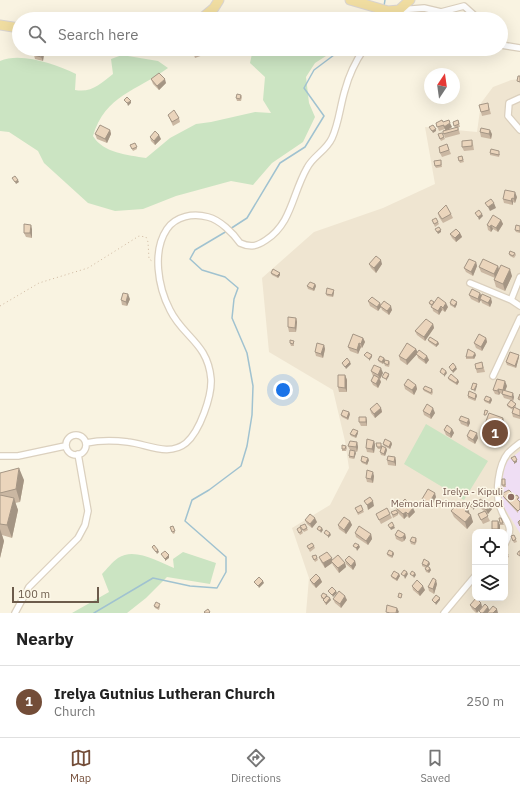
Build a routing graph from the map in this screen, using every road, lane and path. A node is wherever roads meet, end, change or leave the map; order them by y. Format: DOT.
graph roads {
  1 [pos="219,0"];
  2 [pos="410,0"];
  3 [pos="354,1"];
  4 [pos="399,10"];
  5 [pos="209,12"];
  6 [pos="382,12"];
  7 [pos="395,12"];
  8 [pos="441,12"];
  9 [pos="441,12"];
  10 [pos="471,12"];
  11 [pos="0,25"];
  12 [pos="12,27"];
  13 [pos="508,46"];
  14 [pos="520,48"];
  15 [pos="359,56"];
  16 [pos="520,98"];
  17 [pos="520,130"];
  18 [pos="158,264"];
  19 [pos="520,277"];
  20 [pos="470,283"];
  21 [pos="510,300"];
  22 [pos="0,306"];
  23 [pos="520,306"];
  24 [pos="520,318"];
  25 [pos="493,376"];
  26 [pos="86,443"];
  27 [pos="520,443"];
  28 [pos="66,446"];
  29 [pos="78,454"];
  30 [pos="0,456"];
  31 [pos="508,539"];
  32 [pos="472,580"];
  33 [pos="15,613"];
  34 [pos="444,613"];
  1 -- 5 [label="main road"];
  2 -- 4 [label="main road"];
  3 -- 6 [label="main road"];
  4 -- 7 [label="main road"];
  4 -- 8 [label="street"];
  9 -- 10 [label="street"];
  11 -- 12 [label="main road"];
  13 -- 14 [label="street"];
  15 -- 18 [label="street"];
  16 -- 17 [label="street"];
  18 -- 22 [label="path"];
  18 -- 26 [label="street"];
  19 -- 21 [label="street"];
  20 -- 21 [label="street"];
  21 -- 23 [label="street"];
  24 -- 25 [label="street"];
  26 -- 28 [label="street"];
  26 -- 29 [label="street"];
  27 -- 31 [label="street"];
  28 -- 29 [label="street"];
  28 -- 30 [label="street"];
  29 -- 33 [label="street"];
  32 -- 34 [label="street"];
}
